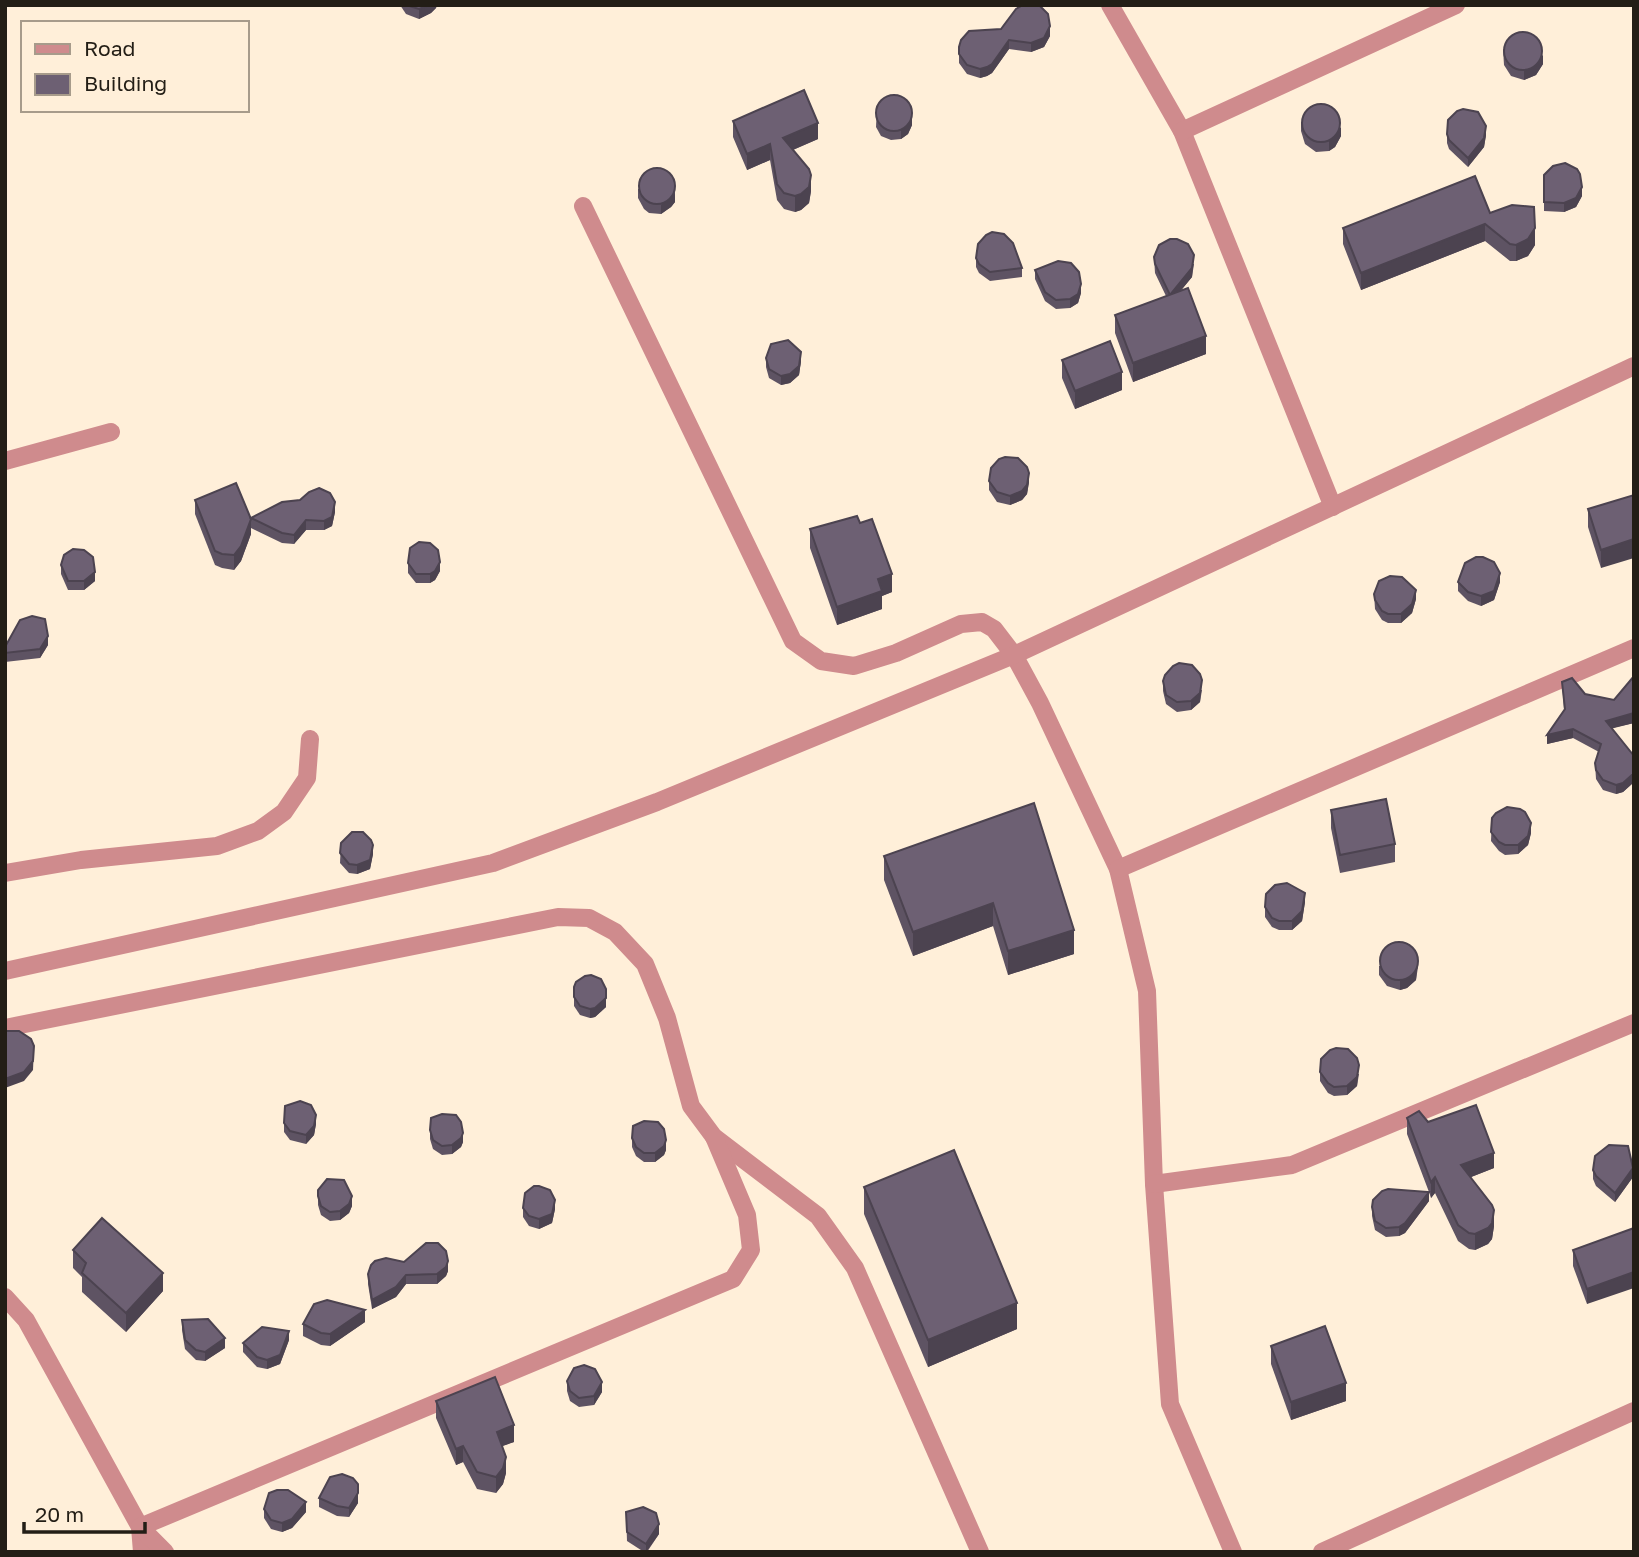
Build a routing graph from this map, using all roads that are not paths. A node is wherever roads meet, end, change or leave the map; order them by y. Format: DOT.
graph roads {
  1 [pos="1111,5"];
  2 [pos="1456,5"];
  3 [pos="1182,131"];
  4 [pos="583,206"];
  5 [pos="1634,366"];
  6 [pos="111,432"];
  7 [pos="5,461"];
  8 [pos="1333,507"];
  9 [pos="1634,648"];
  10 [pos="1014,655"];
  11 [pos="310,739"];
  12 [pos="1118,869"];
  13 [pos="5,873"];
  14 [pos="5,971"];
  15 [pos="1634,1023"];
  16 [pos="5,1028"];
  17 [pos="714,1137"];
  18 [pos="1153,1184"];
  19 [pos="5,1297"];
  20 [pos="1634,1411"];
  21 [pos="140,1527"];
  22 [pos="142,1552"];
  23 [pos="165,1552"];
  24 [pos="980,1552"];
  25 [pos="1233,1552"];
  26 [pos="1322,1552"];
  1 -- 3 [label="street"];
  2 -- 3 [label="street"];
  3 -- 8 [label="street"];
  4 -- 10 [label="street"];
  5 -- 8 [label="street"];
  6 -- 7 [label="street"];
  8 -- 10 [label="street"];
  9 -- 12 [label="street"];
  10 -- 12 [label="street"];
  10 -- 14 [label="street"];
  11 -- 13 [label="street"];
  12 -- 18 [label="street"];
  15 -- 18 [label="street"];
  16 -- 17 [label="street"];
  17 -- 21 [label="street"];
  17 -- 24 [label="street"];
  18 -- 25 [label="street"];
  19 -- 21 [label="street"];
  20 -- 26 [label="street"];
  21 -- 22 [label="street"];
  21 -- 23 [label="street"];
}
